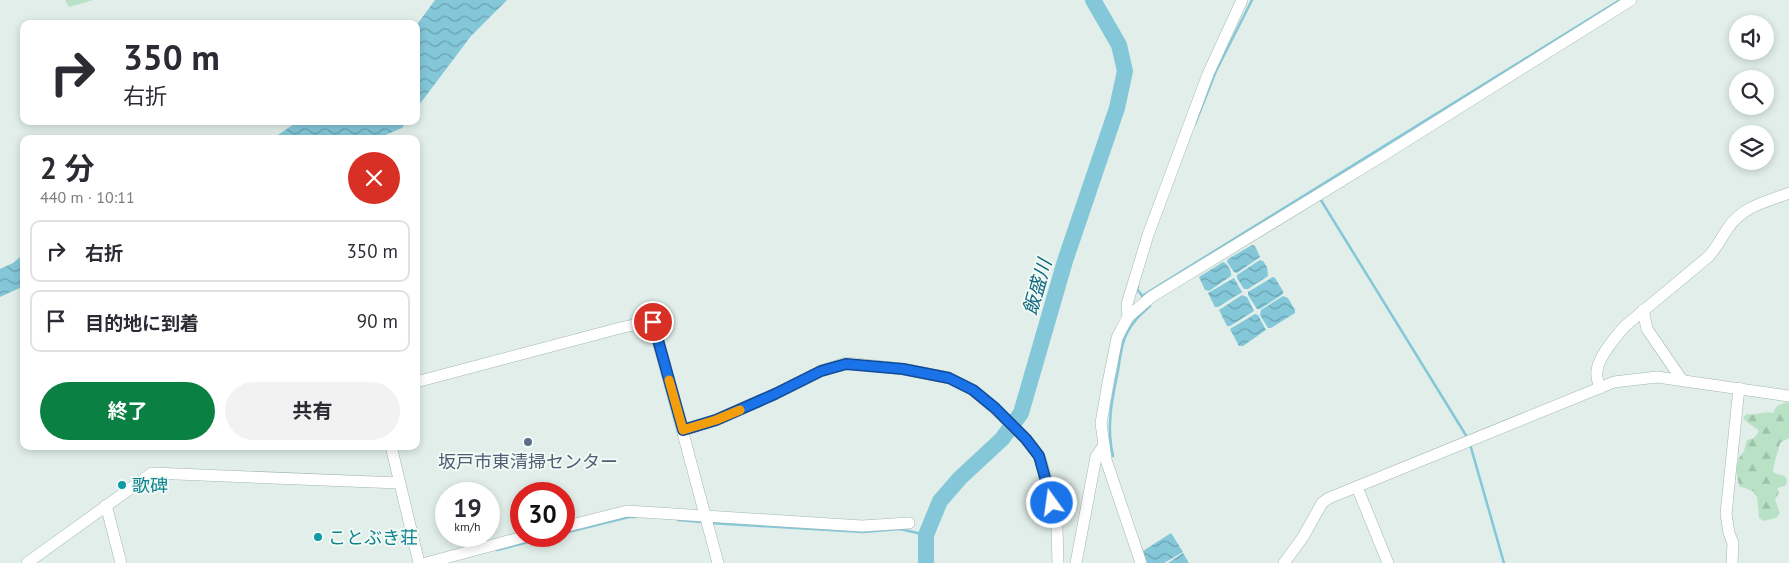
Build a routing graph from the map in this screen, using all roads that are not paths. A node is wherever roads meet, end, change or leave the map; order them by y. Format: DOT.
graph roads {
  1 [pos="1242,0"];
  2 [pos="1631,0"];
  3 [pos="1789,193"];
  4 [pos="1643,310"];
  5 [pos="1128,317"];
  6 [pos="1682,380"];
  7 [pos="420,381"];
  8 [pos="1600,388"];
  9 [pos="1738,388"];
  10 [pos="1789,396"];
  11 [pos="683,430"];
  12 [pos="1104,445"];
  13 [pos="392,450"];
  14 [pos="399,483"];
  15 [pos="1357,487"];
  16 [pos="106,506"];
  17 [pos="706,517"];
  18 [pos="909,523"];
  19 [pos="575,524"];
  20 [pos="510,541"];
  21 [pos="27,563"];
  22 [pos="121,563"];
  23 [pos="419,563"];
  24 [pos="426,563"];
  25 [pos="718,563"];
  26 [pos="1058,563"];
  27 [pos="1076,563"];
  28 [pos="1141,563"];
  29 [pos="1284,563"];
  30 [pos="1388,563"];
  31 [pos="1732,563"];
  1 -- 5 [label="street"];
  2 -- 5 [label="street"];
  3 -- 4 [label="street"];
  4 -- 6 [label="street"];
  4 -- 8 [label="street"];
  5 -- 12 [label="street"];
  6 -- 8 [label="street"];
  6 -- 9 [label="street"];
  7 -- 11 [label="street"];
  8 -- 15 [label="street"];
  9 -- 10 [label="street"];
  9 -- 31 [label="street"];
  11 -- 17 [label="street"];
  11 -- 26 [label="street"];
  12 -- 27 [label="street"];
  12 -- 28 [label="street"];
  13 -- 14 [label="street"];
  14 -- 16 [label="street"];
  14 -- 23 [label="street"];
  15 -- 29 [label="street"];
  15 -- 30 [label="street"];
  16 -- 21 [label="street"];
  16 -- 22 [label="street"];
  17 -- 18 [label="street"];
  17 -- 19 [label="street"];
  17 -- 25 [label="street"];
  20 -- 24 [label="street"];
}
